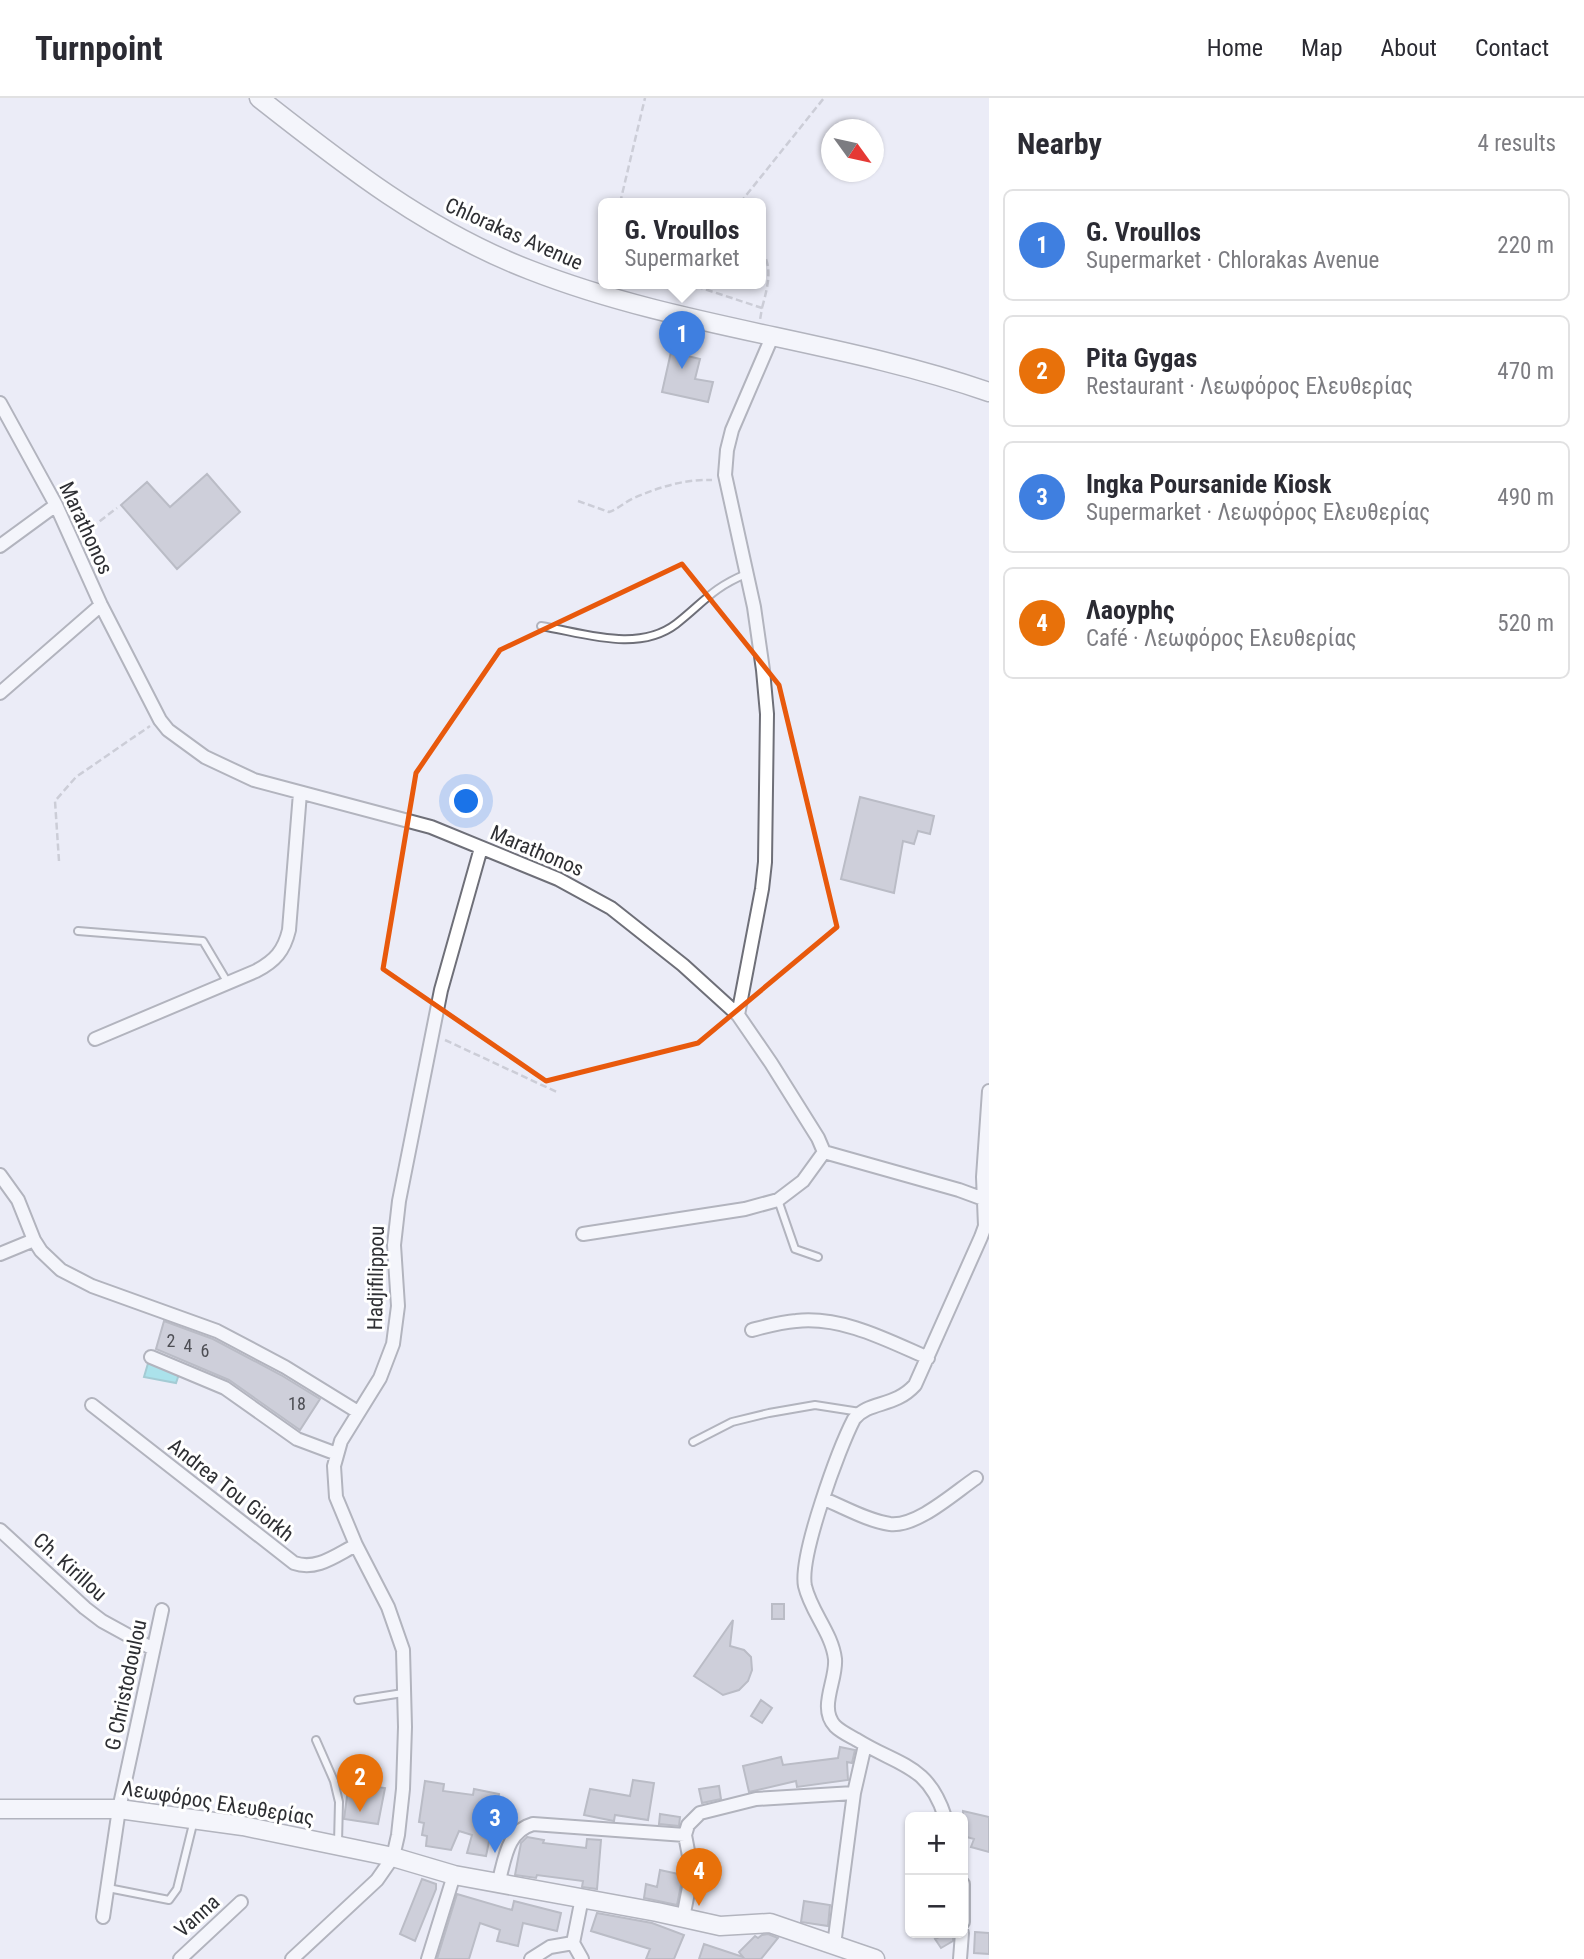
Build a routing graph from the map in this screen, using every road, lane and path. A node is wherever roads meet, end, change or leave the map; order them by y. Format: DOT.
graph roads {
  1 [pos="259,98"];
  2 [pos="645,98"];
  3 [pos="824,98"];
  4 [pos="621,198"];
  5 [pos="744,198"];
  6 [pos="766,256"];
  7 [pos="704,289"];
  8 [pos="762,308"];
  9 [pos="765,335"];
  10 [pos="989,392"];
  11 [pos="0,403"];
  12 [pos="726,481"];
  13 [pos="578,501"];
  14 [pos="56,505"];
  15 [pos="117,508"];
  16 [pos="72,542"];
  17 [pos="0,547"];
  18 [pos="747,573"];
  19 [pos="101,605"];
  20 [pos="541,626"];
  21 [pos="0,693"];
  22 [pos="160,720"];
  23 [pos="300,793"];
  24 [pos="481,848"];
  25 [pos="59,861"];
  26 [pos="78,931"];
  27 [pos="228,983"];
  28 [pos="738,1015"];
  29 [pos="433,1034"];
  30 [pos="95,1039"];
  31 [pos="989,1091"];
  32 [pos="559,1093"];
  33 [pos="824,1152"];
  34 [pos="0,1175"];
  35 [pos="778,1200"];
  36 [pos="986,1200"];
  37 [pos="583,1234"];
  38 [pos="34,1240"];
  39 [pos="0,1254"];
  40 [pos="818,1257"];
  41 [pos="752,1330"];
  42 [pos="151,1357"];
  43 [pos="928,1358"];
  44 [pos="92,1405"];
  45 [pos="358,1412"];
  46 [pos="860,1412"];
  47 [pos="693,1442"];
  48 [pos="337,1454"];
  49 [pos="976,1478"];
  50 [pos="824,1499"];
  51 [pos="0,1530"];
  52 [pos="356,1545"];
  53 [pos="162,1610"];
  54 [pos="153,1649"];
  55 [pos="405,1692"];
  56 [pos="358,1700"];
  57 [pos="316,1740"];
  58 [pos="865,1745"];
  59 [pos="854,1793"];
  60 [pos="0,1808"];
  61 [pos="119,1809"];
  62 [pos="943,1812"];
  63 [pos="194,1818"];
  64 [pos="685,1835"];
  65 [pos="338,1845"];
  66 [pos="393,1857"];
  67 [pos="454,1875"];
  68 [pos="498,1884"];
  69 [pos="107,1888"];
  70 [pos="582,1898"];
  71 [pos="241,1902"];
  72 [pos="103,1917"];
  73 [pos="683,1918"];
  74 [pos="962,1938"];
  75 [pos="573,1943"];
  76 [pos="834,1945"];
  77 [pos="180,1959"];
  78 [pos="292,1959"];
  79 [pos="428,1959"];
  80 [pos="530,1959"];
  81 [pos="582,1959"];
  82 [pos="875,1959"];
  83 [pos="960,1959"];
  1 -- 9 [label="main road, Chlorakas Avenue"];
  2 -- 4 [label="path"];
  3 -- 5 [label="path"];
  6 -- 8 [label="path"];
  7 -- 8 [label="path"];
  8 -- 9 [label="path"];
  9 -- 10 [label="main road, Chlorakas Avenue"];
  9 -- 12 [label="street"];
  11 -- 14 [label="street, Marathonos"];
  12 -- 13 [label="path"];
  12 -- 18 [label="street"];
  14 -- 16 [label="street, Marathonos"];
  14 -- 17 [label="street"];
  15 -- 16 [label="path"];
  16 -- 19 [label="street, Marathonos"];
  18 -- 20 [label="lane"];
  18 -- 28 [label="street"];
  19 -- 21 [label="street"];
  19 -- 22 [label="street, Marathonos"];
  22 -- 23 [label="street, Marathonos"];
  22 -- 25 [label="path"];
  23 -- 24 [label="street, Marathonos"];
  23 -- 27 [label="street"];
  24 -- 28 [label="street, Marathonos"];
  24 -- 29 [label="street, Hadjifilippou"];
  26 -- 27 [label="lane"];
  27 -- 30 [label="street"];
  28 -- 33 [label="street, Marathonos"];
  29 -- 32 [label="path"];
  29 -- 45 [label="street, Hadjifilippou"];
  31 -- 36 [label="street"];
  33 -- 35 [label="street"];
  33 -- 36 [label="street"];
  34 -- 38 [label="street"];
  35 -- 37 [label="street"];
  35 -- 40 [label="lane"];
  36 -- 43 [label="street"];
  38 -- 39 [label="street"];
  38 -- 45 [label="street"];
  41 -- 43 [label="street"];
  42 -- 48 [label="street"];
  43 -- 46 [label="street"];
  44 -- 52 [label="street, Andrea Tou Giorkh"];
  45 -- 48 [label="street, Hadjifilippou"];
  46 -- 47 [label="lane"];
  46 -- 50 [label="street"];
  48 -- 52 [label="street, Hadjifilippou"];
  49 -- 50 [label="street"];
  50 -- 58 [label="street"];
  51 -- 54 [label="street, Ch. Kirillou"];
  52 -- 55 [label="street, Hadjifilippou"];
  53 -- 54 [label="street, G Christodoulou"];
  54 -- 61 [label="street, G Christodoulou"];
  55 -- 56 [label="lane"];
  55 -- 66 [label="street, Hadjifilippou"];
  57 -- 65 [label="lane"];
  58 -- 59 [label="street"];
  58 -- 62 [label="street"];
  59 -- 64 [label="street"];
  59 -- 76 [label="street"];
  60 -- 61 [label="main road, Λεωφόρος Ελευθερίας"];
  61 -- 63 [label="main road, Λεωφόρος Ελευθερίας"];
  61 -- 69 [label="street, G Christodoulou"];
  63 -- 65 [label="main road, Λεωφόρος Ελευθερίας"];
  63 -- 69 [label="lane"];
  64 -- 68 [label="street"];
  64 -- 73 [label="street"];
  65 -- 66 [label="main road, Λεωφόρος Ελευθερίας"];
  66 -- 67 [label="main road, Λεωφόρος Ελευθερίας"];
  66 -- 78 [label="street"];
  67 -- 68 [label="main road, Λεωφόρος Ελευθερίας"];
  67 -- 79 [label="street"];
  68 -- 70 [label="main road, Λεωφόρος Ελευθερίας"];
  69 -- 72 [label="street, G Christodoulou"];
  70 -- 73 [label="main road, Λεωφόρος Ελευθερίας"];
  70 -- 75 [label="street"];
  71 -- 77 [label="street, Vanna"];
  73 -- 76 [label="main road, Λεωφόρος Ελευθερίας"];
  74 -- 83 [label="street"];
  75 -- 80 [label="street"];
  75 -- 81 [label="street"];
  76 -- 82 [label="main road, Λεωφόρος Ελευθερίας"];
}
